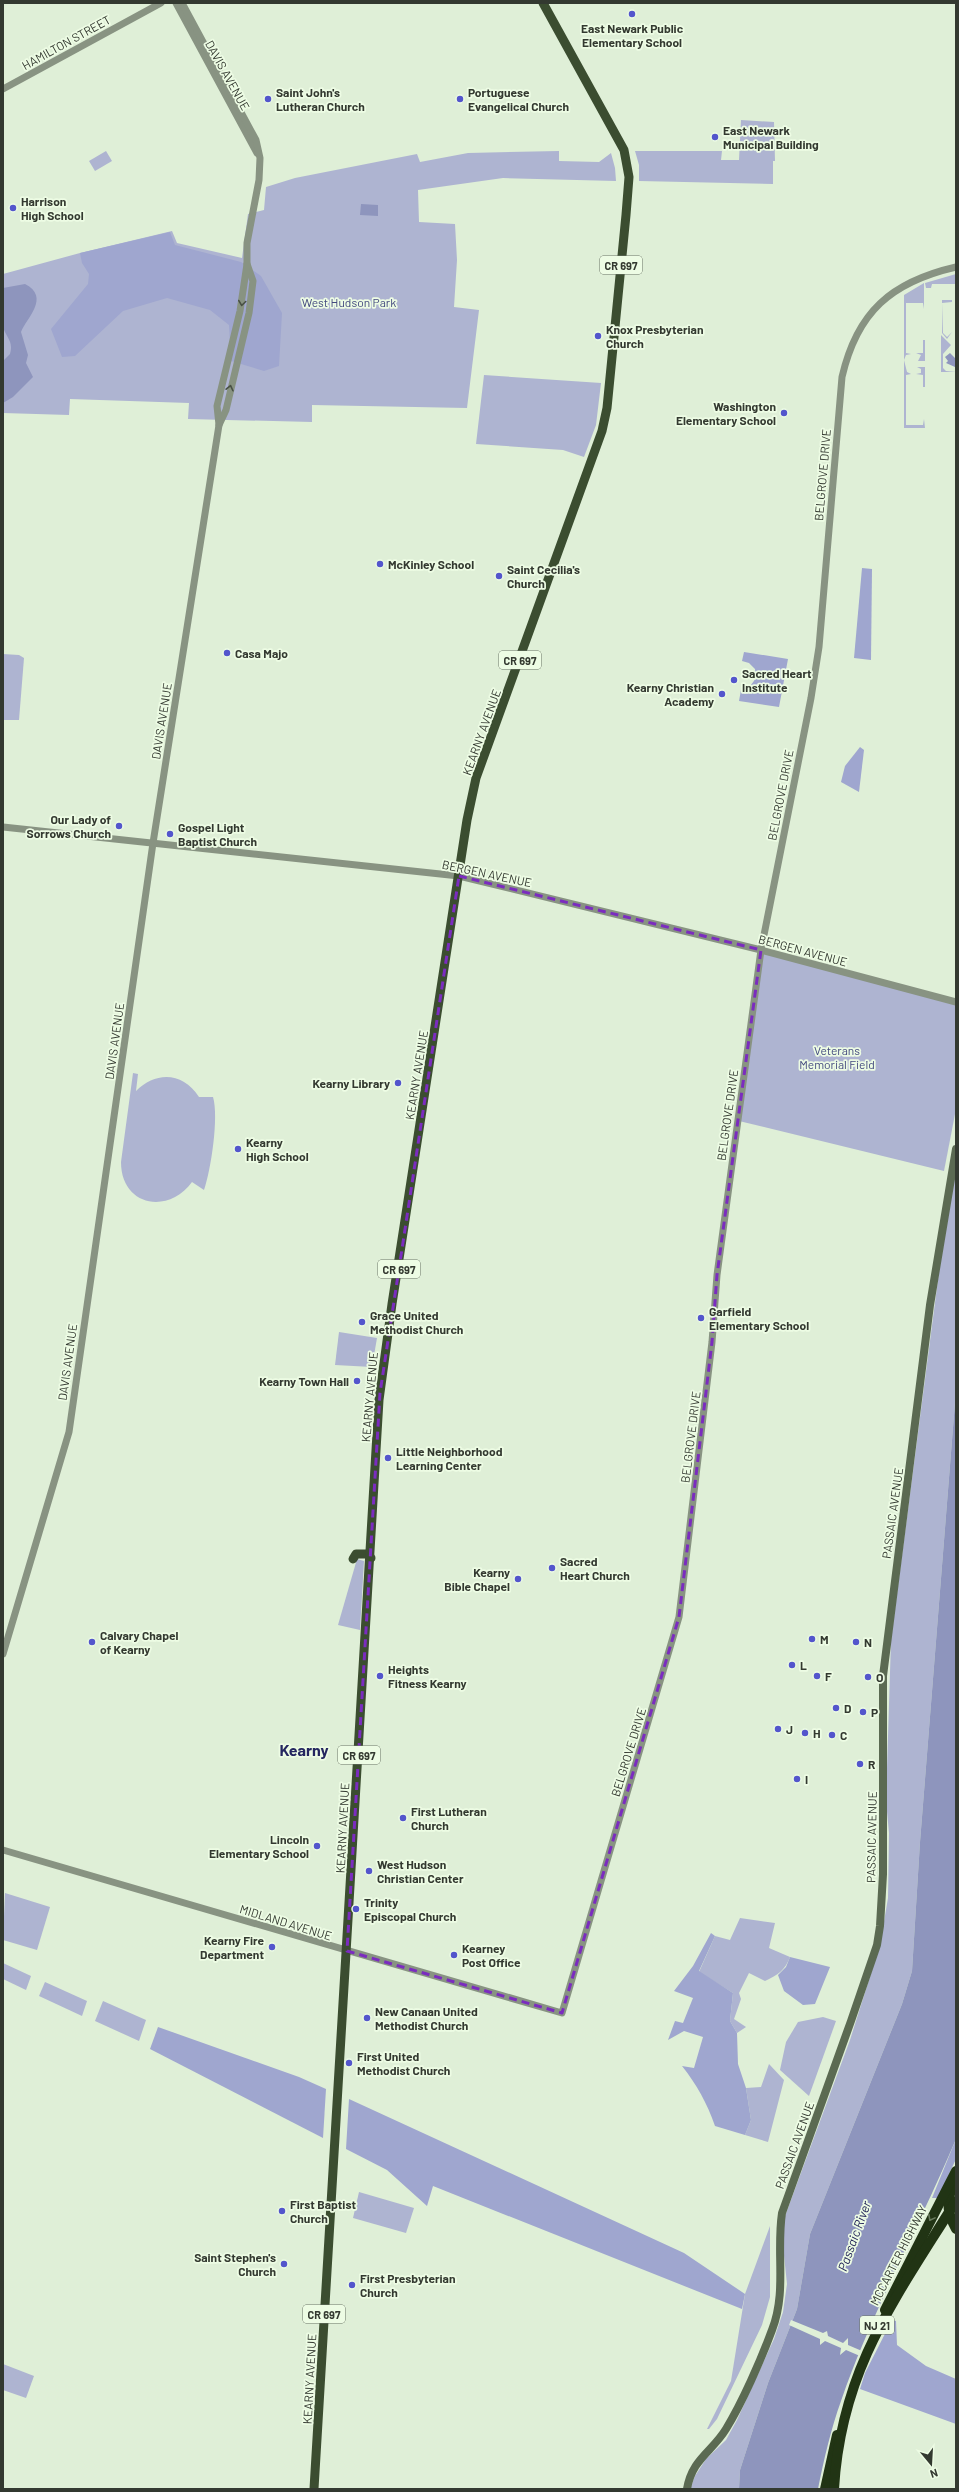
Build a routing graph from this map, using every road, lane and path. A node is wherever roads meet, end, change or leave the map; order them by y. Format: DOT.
graph roads {
  1 [pos="161,3"];
  2 [pos="176,3"];
  3 [pos="182,3"];
  4 [pos="543,3"];
  5 [pos="3,89"];
  6 [pos="260,158"];
  7 [pos="956,267"];
  8 [pos="3,827"];
  9 [pos="153,843"];
  10 [pos="459,876"];
  11 [pos="761,950"];
  12 [pos="956,1002"];
  13 [pos="956,1149"];
  14 [pos="371,1558"];
  15 [pos="353,1559"];
  16 [pos="3,1654"];
  17 [pos="3,1850"];
  18 [pos="347,1951"];
  19 [pos="562,2013"];
  20 [pos="956,2171"];
  21 [pos="956,2179"];
  22 [pos="956,2201"];
  23 [pos="953,2222"];
  24 [pos="956,2229"];
  25 [pos="314,2489"];
  26 [pos="687,2489"];
  27 [pos="825,2489"];
  28 [pos="834,2489"];
  1 -- 5 [label="street, HAMILTON STREET"];
  2 -- 6 [label="street, DAVIS AVENUE"];
  3 -- 6 [label="street, DAVIS AVENUE"];
  4 -- 10 [label="main road, KEARNY AVENUE / CR 697"];
  6 -- 9 [label="street, DAVIS AVENUE"];
  7 -- 11 [label="street, BELGROVE DRIVE"];
  8 -- 9 [label="street, BERGEN AVENUE"];
  9 -- 10 [label="street, BERGEN AVENUE"];
  9 -- 16 [label="street, DAVIS AVENUE"];
  10 -- 11 [label="street, BERGEN AVENUE"];
  10 -- 14 [label="main road, KEARNY AVENUE / CR 697"];
  11 -- 12 [label="street, BERGEN AVENUE"];
  11 -- 19 [label="street, BELGROVE DRIVE"];
  13 -- 26 [label="main road, PASSAIC AVENUE"];
  14 -- 15 [label="main road"];
  14 -- 18 [label="main road, KEARNY AVENUE / CR 697"];
  17 -- 18 [label="street, MIDLAND AVENUE"];
  18 -- 19 [label="street, MIDLAND AVENUE"];
  18 -- 25 [label="main road, KEARNY AVENUE / CR 697"];
  20 -- 27 [label="highway, MCCARTER HIGHWAY / NJ 21, one-way"];
  21 -- 23 [label="highway"];
  22 -- 28 [label="highway, NJ 21, bridge"];
  23 -- 24 [label="highway"];
}
